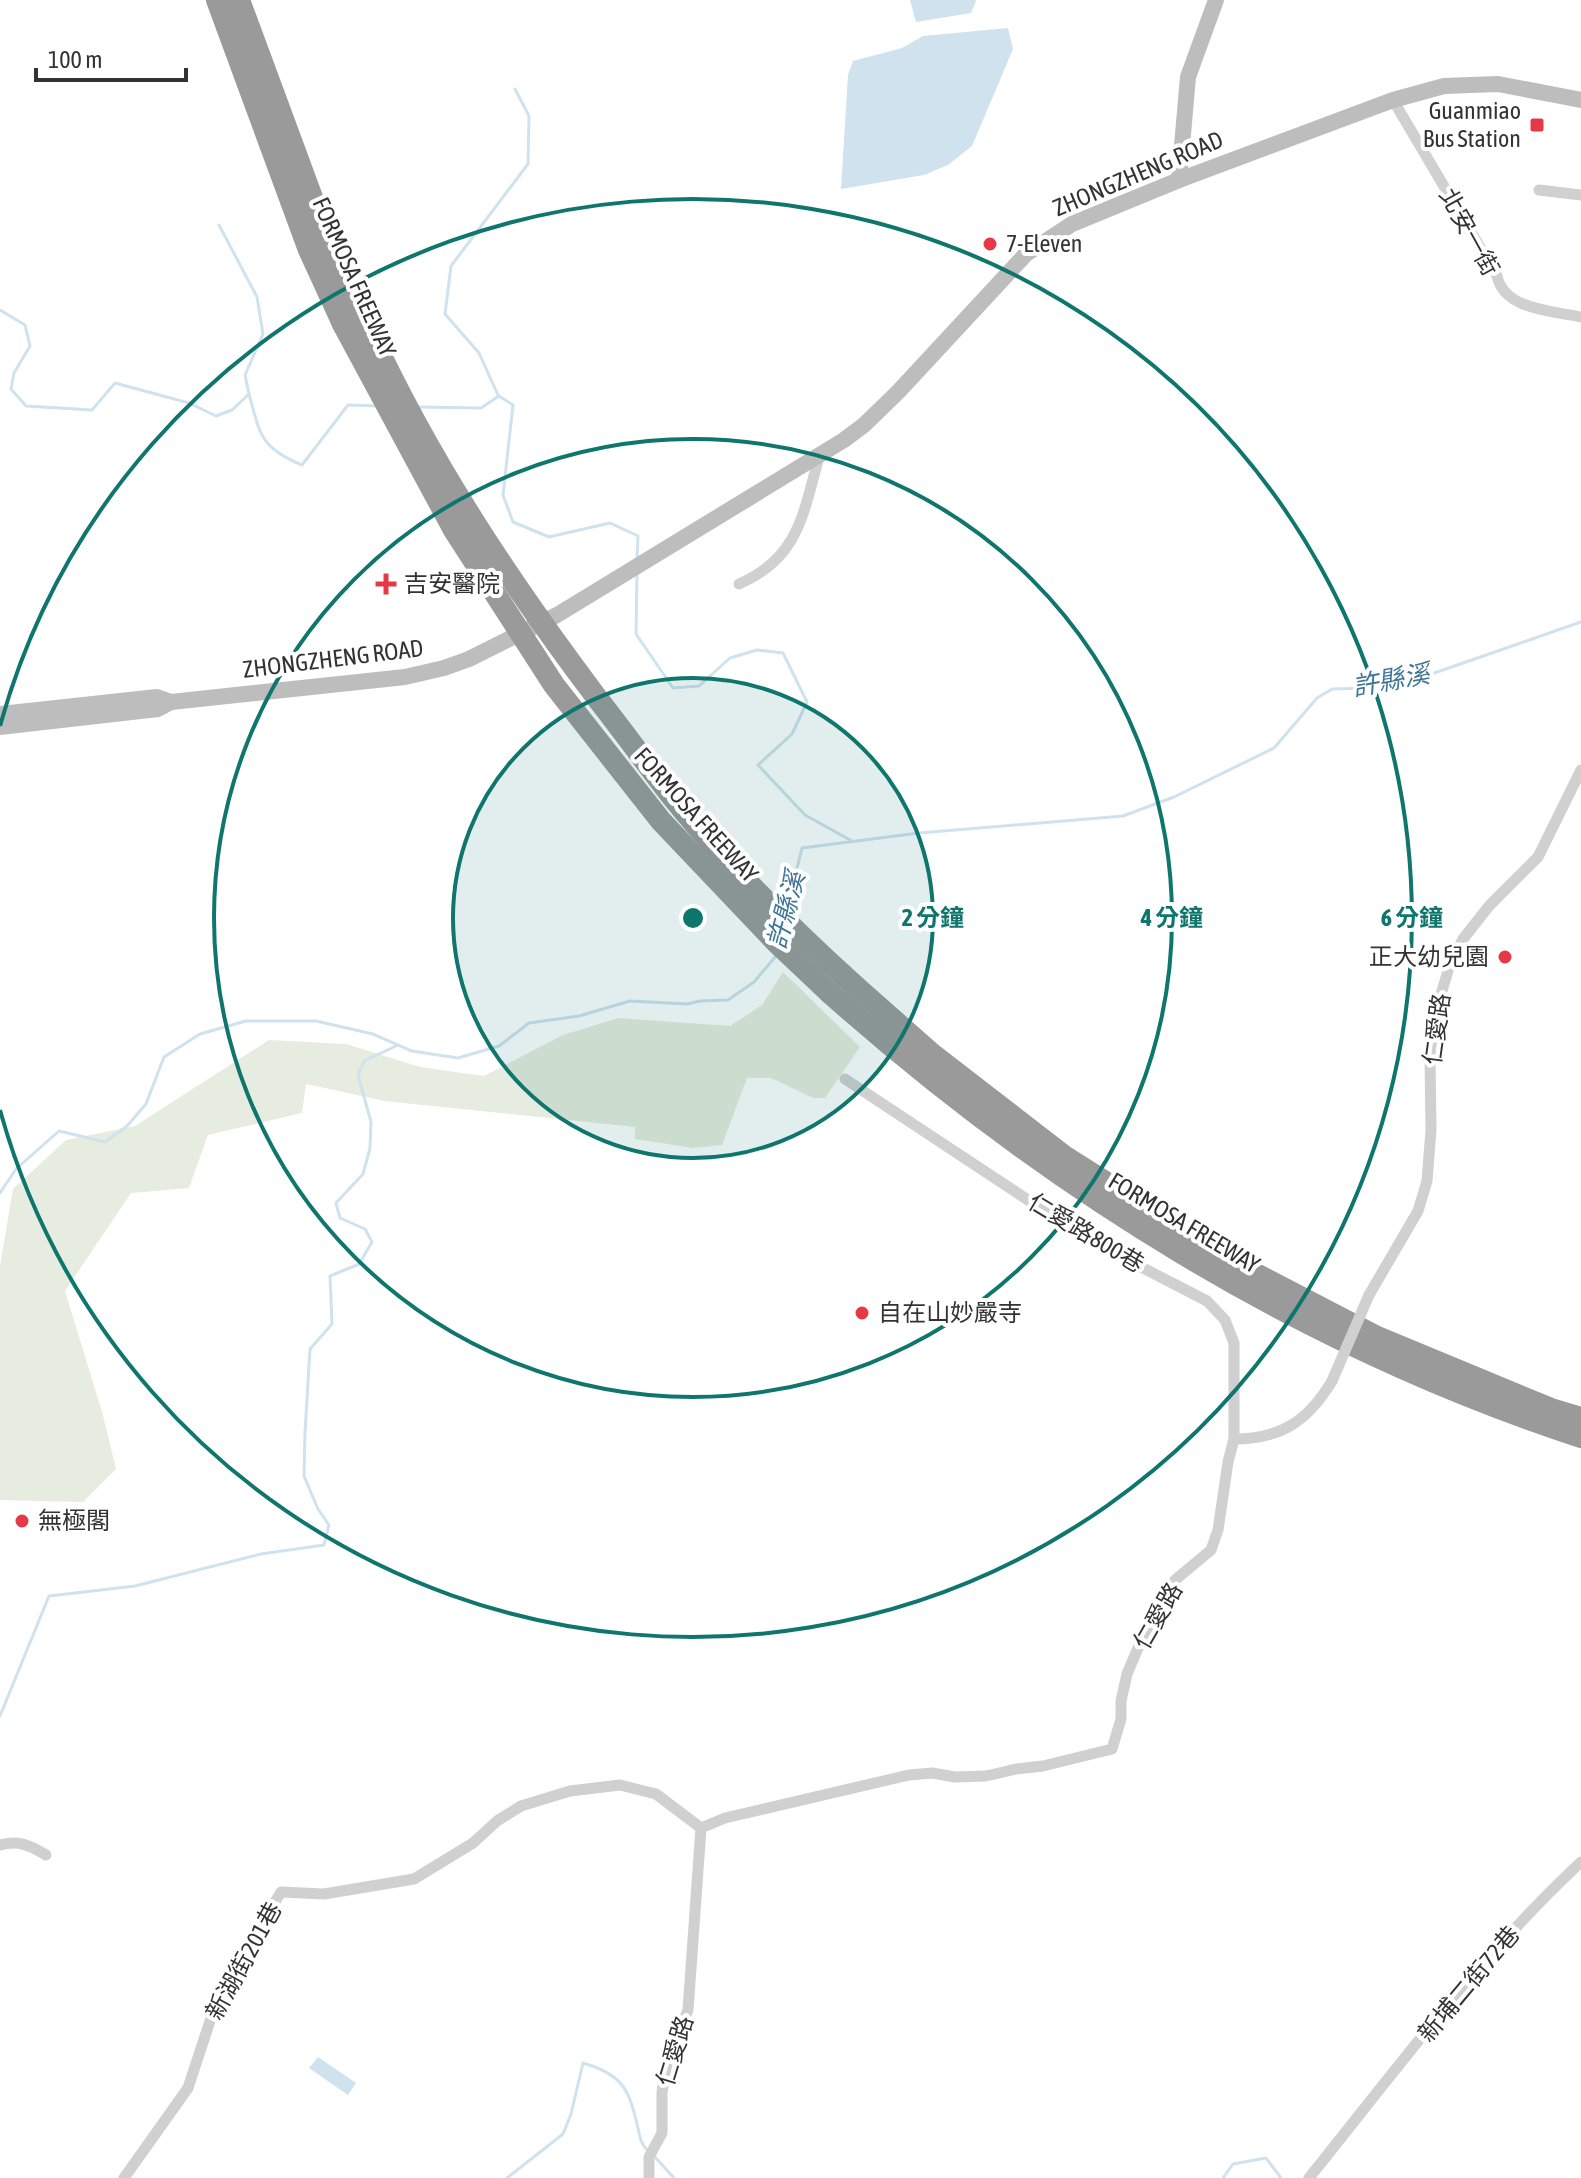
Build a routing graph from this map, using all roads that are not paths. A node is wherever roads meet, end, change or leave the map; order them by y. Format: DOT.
graph roads {
  1 [pos="217,0"];
  2 [pos="239,0"];
  3 [pos="1216,0"];
  4 [pos="1393,100"];
  5 [pos="1581,100"];
  6 [pos="1179,180"];
  7 [pos="1539,190"];
  8 [pos="1581,195"];
  9 [pos="1581,317"];
  10 [pos="819,457"];
  11 [pos="739,584"];
  12 [pos="171,702"];
  13 [pos="0,714"];
  14 [pos="0,727"];
  15 [pos="1581,770"];
  16 [pos="845,1079"];
  17 [pos="1581,1418"];
  18 [pos="1581,1437"];
  19 [pos="1234,1439"];
  20 [pos="701,1828"];
  21 [pos="0,1845"];
  22 [pos="46,1855"];
  23 [pos="1581,1862"];
  24 [pos="124,2178"];
  25 [pos="649,2178"];
  26 [pos="1309,2178"];
  1 -- 18 [label="highway, FORMOSA FREEWAY, bridge"];
  2 -- 17 [label="highway, FORMOSA FREEWAY, bridge"];
  3 -- 6 [label="main road"];
  4 -- 5 [label="main road, ZHONGZHENG ROAD"];
  4 -- 6 [label="main road, ZHONGZHENG ROAD"];
  4 -- 9 [label="street, 北安一街"];
  6 -- 10 [label="main road, ZHONGZHENG ROAD"];
  7 -- 8 [label="street"];
  10 -- 11 [label="street"];
  10 -- 12 [label="main road, ZHONGZHENG ROAD"];
  12 -- 13 [label="main road, ZHONGZHENG ROAD"];
  12 -- 14 [label="main road, ZHONGZHENG ROAD"];
  15 -- 19 [label="street, 仁愛路, bridge"];
  16 -- 19 [label="street, 仁愛路800巷"];
  19 -- 20 [label="street, 仁愛路"];
  20 -- 24 [label="street, 新湖街201巷"];
  20 -- 25 [label="street, 仁愛路"];
  21 -- 22 [label="street"];
  23 -- 26 [label="street, 新埔二街72巷"];
}
